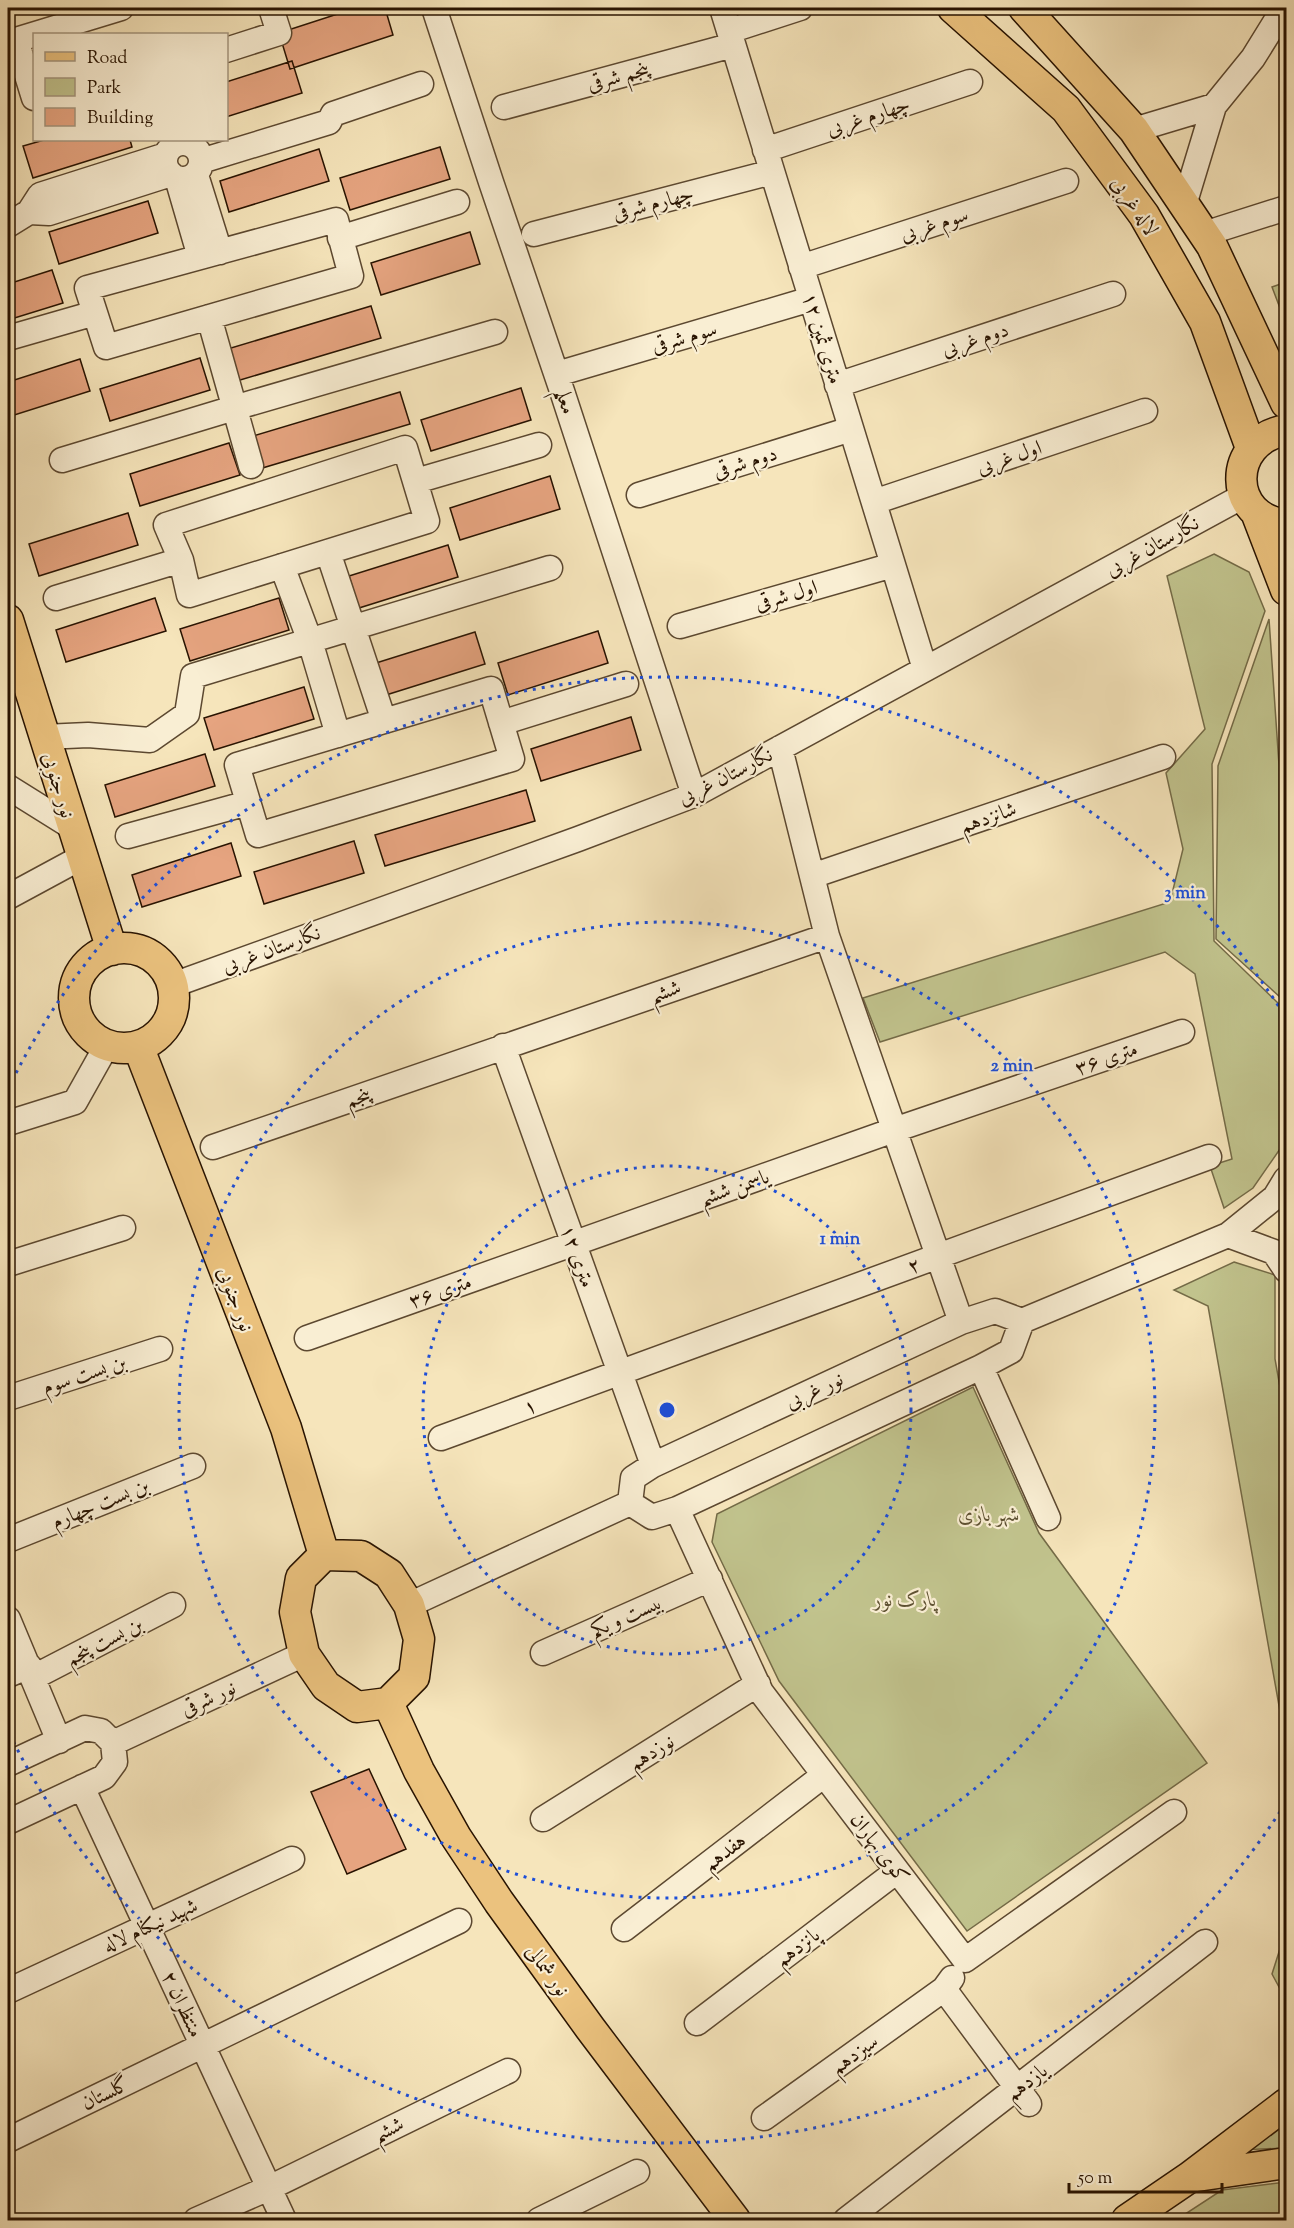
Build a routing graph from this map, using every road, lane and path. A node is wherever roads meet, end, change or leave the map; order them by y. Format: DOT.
graph roads {
  1 [pos="271,8"];
  2 [pos="434,8"];
  3 [pos="722,8"];
  4 [pos="800,8"];
  5 [pos="953,8"];
  6 [pos="1024,8"];
  7 [pos="1284,8"];
  8 [pos="111,9"];
  9 [pos="37,33"];
  10 [pos="33,34"];
  11 [pos="731,38"];
  12 [pos="228,49"];
  13 [pos="970,82"];
  14 [pos="421,84"];
  15 [pos="23,85"];
  16 [pos="1214,106"];
  17 [pos="504,107"];
  18 [pos="333,114"];
  19 [pos="1134,130"];
  20 [pos="228,138"];
  21 [pos="221,141"];
  22 [pos="182,156"];
  23 [pos="769,161"];
  24 [pos="1066,181"];
  25 [pos="457,202"];
  26 [pos="1184,205"];
  27 [pos="1287,208"];
  28 [pos="8,225"];
  29 [pos="534,234"];
  30 [pos="1204,234"];
  31 [pos="340,238"];
  32 [pos="210,254"];
  33 [pos="801,267"];
  34 [pos="1113,294"];
  35 [pos="811,299"];
  36 [pos="95,313"];
  37 [pos="209,317"];
  38 [pos="495,332"];
  39 [pos="8,338"];
  40 [pos="1260,347"];
  41 [pos="1287,361"];
  42 [pos="557,374"];
  43 [pos="837,385"];
  44 [pos="1287,403"];
  45 [pos="234,408"];
  46 [pos="1145,411"];
  47 [pos="851,429"];
  48 [pos="1287,430"];
  49 [pos="539,445"];
  50 [pos="1251,448"];
  51 [pos="62,460"];
  52 [pos="251,466"];
  53 [pos="416,481"];
  54 [pos="639,495"];
  55 [pos="873,502"];
  56 [pos="1250,504"];
  57 [pos="1287,524"];
  58 [pos="328,552"];
  59 [pos="181,560"];
  60 [pos="893,565"];
  61 [pos="282,566"];
  62 [pos="550,568"];
  63 [pos="1287,590"];
  64 [pos="56,598"];
  65 [pos="8,621"];
  66 [pos="680,626"];
  67 [pos="353,628"];
  68 [pos="310,641"];
  69 [pos="925,669"];
  70 [pos="627,684"];
  71 [pos="384,722"];
  72 [pos="501,723"];
  73 [pos="338,735"];
  74 [pos="44,737"];
  75 [pos="780,748"];
  76 [pos="1163,757"];
  77 [pos="8,787"];
  78 [pos="694,795"];
  79 [pos="248,803"];
  80 [pos="72,827"];
  81 [pos="128,836"];
  82 [pos="82,857"];
  83 [pos="812,876"];
  84 [pos="8,897"];
  85 [pos="827,936"];
  86 [pos="112,950"];
  87 [pos="173,985"];
  88 [pos="1182,1032"];
  89 [pos="107,1045"];
  90 [pos="138,1046"];
  91 [pos="503,1046"];
  92 [pos="8,1122"];
  93 [pos="894,1130"];
  94 [pos="213,1147"];
  95 [pos="1209,1157"];
  96 [pos="1287,1179"];
  97 [pos="123,1228"];
  98 [pos="1228,1235"];
  99 [pos="574,1244"];
  100 [pos="938,1256"];
  101 [pos="8,1264"];
  102 [pos="1287,1270"];
  103 [pos="1022,1321"];
  104 [pos="961,1322"];
  105 [pos="307,1338"];
  106 [pos="160,1349"];
  107 [pos="981,1367"];
  108 [pos="620,1373"];
  109 [pos="8,1398"];
  110 [pos="441,1438"];
  111 [pos="653,1465"];
  112 [pos="193,1466"];
  113 [pos="630,1503"];
  114 [pos="677,1509"];
  115 [pos="1048,1518"];
  116 [pos="8,1540"];
  117 [pos="324,1555"];
  118 [pos="710,1579"];
  119 [pos="173,1605"];
  120 [pos="409,1605"];
  121 [pos="8,1619"];
  122 [pos="543,1653"];
  123 [pos="304,1654"];
  124 [pos="23,1673"];
  125 [pos="758,1684"];
  126 [pos="388,1703"];
  127 [pos="59,1741"];
  128 [pos="113,1743"];
  129 [pos="8,1764"];
  130 [pos="824,1774"];
  131 [pos="82,1787"];
  132 [pos="1174,1812"];
  133 [pos="543,1819"];
  134 [pos="8,1822"];
  135 [pos="292,1859"];
  136 [pos="897,1871"];
  137 [pos="459,1921"];
  138 [pos="147,1927"];
  139 [pos="624,1929"];
  140 [pos="1205,1942"];
  141 [pos="965,1960"];
  142 [pos="944,1989"];
  143 [pos="8,1991"];
  144 [pos="697,2023"];
  145 [pos="202,2045"];
  146 [pos="508,2071"];
  147 [pos="1023,2096"];
  148 [pos="1287,2104"];
  149 [pos="764,2118"];
  150 [pos="8,2140"];
  151 [pos="1287,2163"];
  152 [pos="637,2172"];
  153 [pos="1190,2177"];
  154 [pos="268,2188"];
  155 [pos="196,2220"];
  156 [pos="284,2220"];
  157 [pos="539,2220"];
  158 [pos="735,2220"];
  159 [pos="846,2220"];
  160 [pos="1127,2220"];
  1 -- 12 [label="street"];
  2 -- 42 [label="street, معلم"];
  3 -- 11 [label="street, ۱۲ متری ثمین"];
  4 -- 11 [label="street, پنجم شرقی"];
  5 -- 50 [label="main road, لاله غربی"];
  6 -- 19 [label="main road, لاله غربی"];
  7 -- 16 [label="street"];
  8 -- 9 [label="street"];
  10 -- 15 [label="street"];
  11 -- 17 [label="street, پنجم شرقی"];
  11 -- 23 [label="street, ۱۲ متری ثمین"];
  13 -- 23 [label="street, چهارم غربی"];
  14 -- 18 [label="street"];
  16 -- 19 [label="street"];
  16 -- 26 [label="street"];
  18 -- 20 [label="street"];
  18 -- 22 [label="street"];
  19 -- 26 [label="main road, لاله غربی"];
  21 -- 22 [label="street"];
  22 -- 28 [label="street"];
  22 -- 32 [label="street"];
  23 -- 29 [label="street, چهارم شرقی"];
  23 -- 33 [label="street, ۱۲ متری ثمین"];
  24 -- 33 [label="street, سوم غربی"];
  25 -- 31 [label="street"];
  26 -- 30 [label="main road, لاله غربی"];
  27 -- 30 [label="street"];
  30 -- 40 [label="main road, لاله غربی"];
  31 -- 32 [label="street"];
  31 -- 37 [label="street"];
  32 -- 36 [label="street"];
  33 -- 35 [label="street, ۱۲ متری ثمین"];
  34 -- 43 [label="street, دوم غربی"];
  35 -- 42 [label="street, سوم شرقی"];
  35 -- 43 [label="street, ۱۲ متری ثمین"];
  36 -- 37 [label="street"];
  36 -- 39 [label="street"];
  37 -- 45 [label="street"];
  38 -- 45 [label="street"];
  40 -- 41 [label="main road"];
  40 -- 44 [label="main road, لاله غربی"];
  42 -- 78 [label="street, معلم"];
  43 -- 47 [label="street, ۱۲ متری ثمین"];
  45 -- 51 [label="street"];
  45 -- 52 [label="street"];
  46 -- 55 [label="street, اول غربی"];
  47 -- 54 [label="street, دوم شرقی"];
  47 -- 55 [label="street, ۱۲ متری ثمین"];
  48 -- 50 [label="main road"];
  49 -- 53 [label="street"];
  50 -- 56 [label="main road"];
  53 -- 58 [label="street"];
  53 -- 59 [label="street"];
  55 -- 60 [label="street, ۱۲ متری ثمین"];
  56 -- 57 [label="main road"];
  56 -- 63 [label="main road"];
  56 -- 69 [label="street, نگارستان غربی"];
  58 -- 61 [label="street"];
  58 -- 67 [label="street"];
  59 -- 61 [label="street"];
  59 -- 64 [label="street"];
  60 -- 66 [label="street, اول شرقی"];
  60 -- 69 [label="street, ۱۲ متری ثمین"];
  61 -- 68 [label="street"];
  62 -- 67 [label="street"];
  65 -- 74 [label="main road, نور جنوبی"];
  67 -- 68 [label="street"];
  67 -- 71 [label="street"];
  68 -- 73 [label="street"];
  68 -- 74 [label="street"];
  69 -- 75 [label="street, نگارستان غربی"];
  70 -- 72 [label="street"];
  71 -- 72 [label="street"];
  71 -- 73 [label="street"];
  72 -- 79 [label="street"];
  73 -- 79 [label="street"];
  74 -- 80 [label="main road, نور جنوبی"];
  75 -- 78 [label="street, نگارستان غربی"];
  75 -- 83 [label="street"];
  76 -- 83 [label="street, شانزدهم"];
  77 -- 80 [label="street"];
  78 -- 87 [label="street, نگارستان غربی"];
  79 -- 81 [label="street"];
  80 -- 82 [label="main road, نور جنوبی"];
  82 -- 84 [label="street"];
  82 -- 86 [label="main road, نور جنوبی"];
  83 -- 85 [label="street"];
  85 -- 91 [label="street, ششم"];
  85 -- 93 [label="street"];
  86 -- 87 [label="main road"];
  86 -- 89 [label="main road"];
  87 -- 90 [label="main road"];
  88 -- 93 [label="street, ۳۶ متری"];
  89 -- 90 [label="main road"];
  89 -- 92 [label="street"];
  90 -- 117 [label="main road, نور جنوبی"];
  91 -- 94 [label="street, پنجم"];
  91 -- 99 [label="street, ۱۲ متری"];
  93 -- 99 [label="street, یاسمن ششم"];
  93 -- 100 [label="street"];
  95 -- 100 [label="street, ۲"];
  96 -- 98 [label="street"];
  97 -- 101 [label="street"];
  98 -- 102 [label="street"];
  98 -- 103 [label="street"];
  99 -- 105 [label="street, ۳۶ متری"];
  99 -- 108 [label="street, ۱۲ متری"];
  100 -- 104 [label="street"];
  100 -- 108 [label="street, ۲"];
  103 -- 104 [label="street, نور غربی"];
  103 -- 107 [label="street"];
  104 -- 111 [label="street, نور غربی"];
  106 -- 109 [label="street, بن بست سوم"];
  107 -- 114 [label="street"];
  107 -- 115 [label="street"];
  108 -- 110 [label="street, ۱"];
  108 -- 111 [label="street, ۱۲ متری"];
  111 -- 113 [label="street, نور غربی"];
  112 -- 116 [label="street, بن بست چهارم"];
  113 -- 114 [label="street"];
  113 -- 120 [label="street"];
  114 -- 118 [label="street, کوی بهاران"];
  117 -- 120 [label="main road"];
  117 -- 123 [label="main road"];
  118 -- 122 [label="street, بیست و یکم"];
  118 -- 125 [label="street, کوی بهاران"];
  119 -- 124 [label="street, بن بست پنجم"];
  120 -- 126 [label="main road"];
  121 -- 124 [label="street"];
  123 -- 126 [label="main road"];
  123 -- 128 [label="street, نور شرقی"];
  124 -- 127 [label="street"];
  125 -- 130 [label="street, کوی بهاران"];
  125 -- 133 [label="street, نوزدهم"];
  126 -- 158 [label="main road, نور شمالی"];
  127 -- 128 [label="street"];
  127 -- 129 [label="street"];
  128 -- 131 [label="street"];
  130 -- 136 [label="street, کوی بهاران"];
  130 -- 139 [label="street, هفدهم"];
  131 -- 134 [label="street"];
  131 -- 138 [label="street, منتظران ۲"];
  132 -- 141 [label="street"];
  135 -- 138 [label="street, شهید نیکنام لاله"];
  136 -- 141 [label="street, کوی بهاران"];
  136 -- 144 [label="street, پانزدهم"];
  137 -- 145 [label="street, گلستان"];
  138 -- 143 [label="street, شهید نیکنام لاله"];
  138 -- 145 [label="street, منتظران ۲"];
  140 -- 147 [label="street, یازدهم"];
  141 -- 142 [label="street, سیزدهم"];
  142 -- 147 [label="street"];
  142 -- 149 [label="street, سیزدهم"];
  145 -- 150 [label="street, گلستان"];
  145 -- 154 [label="street, منتظران ۲"];
  146 -- 154 [label="street, ششم"];
  147 -- 159 [label="street, یازدهم"];
  148 -- 153 [label="main road"];
  151 -- 153 [label="main road"];
  152 -- 157 [label="street"];
  153 -- 160 [label="main road"];
  154 -- 155 [label="street, ششم"];
  154 -- 156 [label="street, منتظران ۲"];
}
